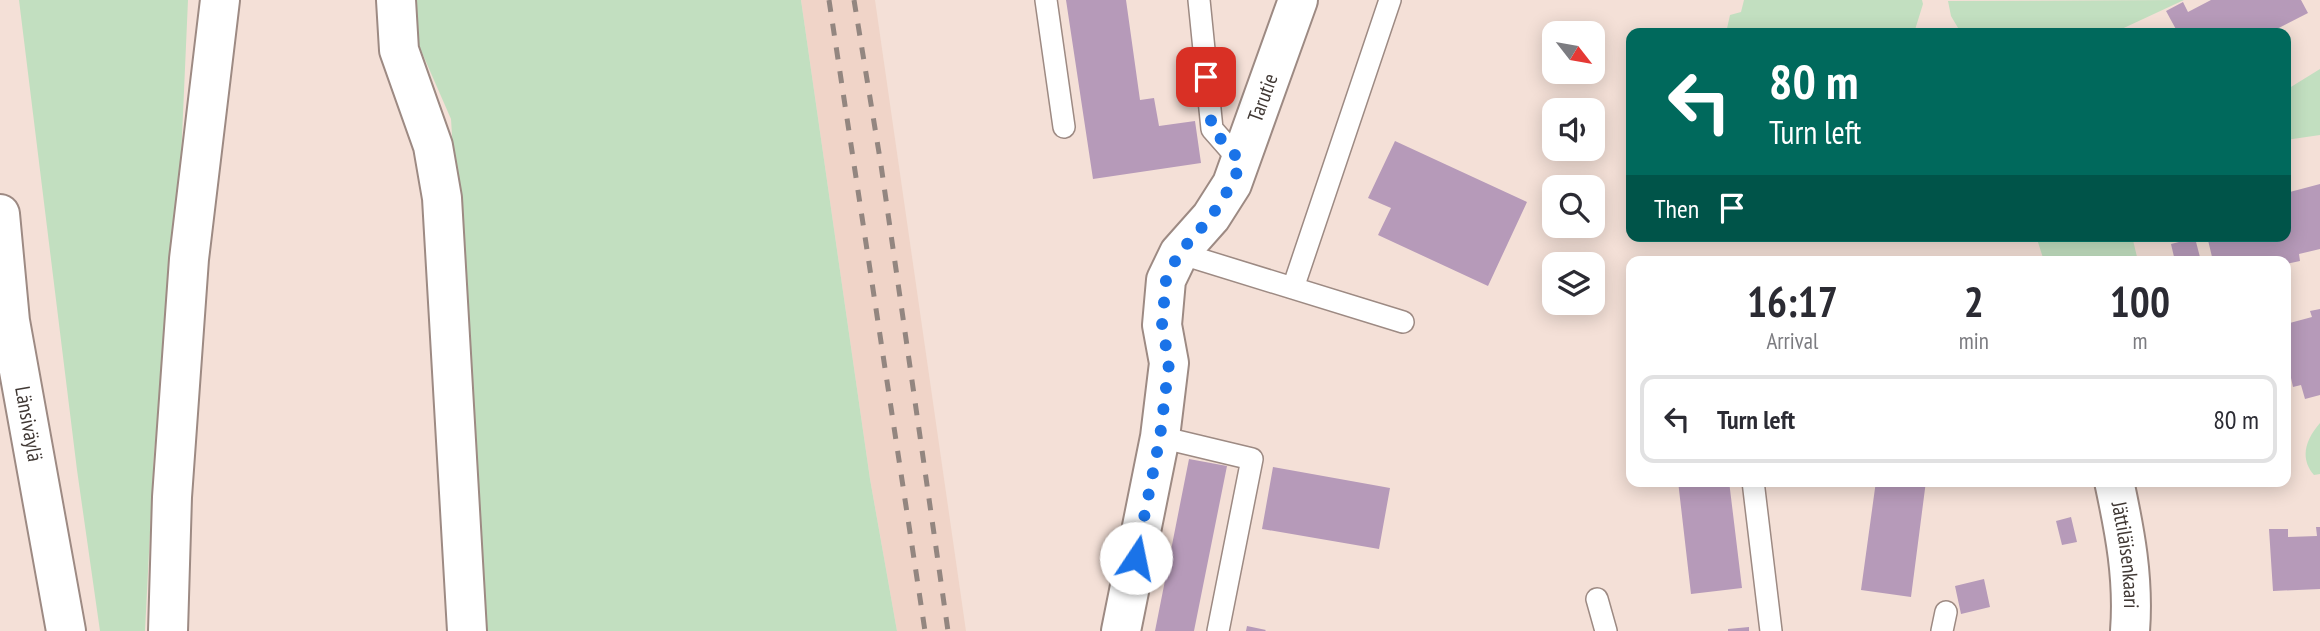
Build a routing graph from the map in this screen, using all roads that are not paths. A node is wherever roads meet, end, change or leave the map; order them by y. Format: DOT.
graph roads {
  1 [pos="220,0"];
  2 [pos="396,0"];
  3 [pos="1046,0"];
  4 [pos="1199,0"];
  5 [pos="1298,0"];
  6 [pos="1390,0"];
  7 [pos="1064,127"];
  8 [pos="1241,162"];
  9 [pos="0,214"];
  10 [pos="1179,253"];
  11 [pos="1293,288"];
  12 [pos="1403,322"];
  13 [pos="1160,437"];
  14 [pos="1754,487"];
  15 [pos="2116,487"];
  16 [pos="1597,599"];
  17 [pos="66,631"];
  18 [pos="167,631"];
  19 [pos="467,631"];
  20 [pos="1121,631"];
  21 [pos="1218,631"];
  22 [pos="1606,631"];
  23 [pos="1771,631"];
  24 [pos="2130,631"];
  1 -- 18 [label="main road"];
  2 -- 19 [label="main road"];
  3 -- 7 [label="lane"];
  4 -- 8 [label="lane"];
  5 -- 8 [label="main road, Tarutie"];
  6 -- 11 [label="lane"];
  8 -- 10 [label="main road, Tarutie"];
  9 -- 17 [label="main road, Länsiväylä"];
  10 -- 11 [label="lane"];
  10 -- 13 [label="main road, Tarutie"];
  11 -- 12 [label="lane"];
  13 -- 20 [label="main road, Tarutie"];
  13 -- 21 [label="lane"];
  14 -- 23 [label="lane"];
  15 -- 24 [label="main road, Jättiläisenkaari"];
  16 -- 22 [label="lane"];
}
